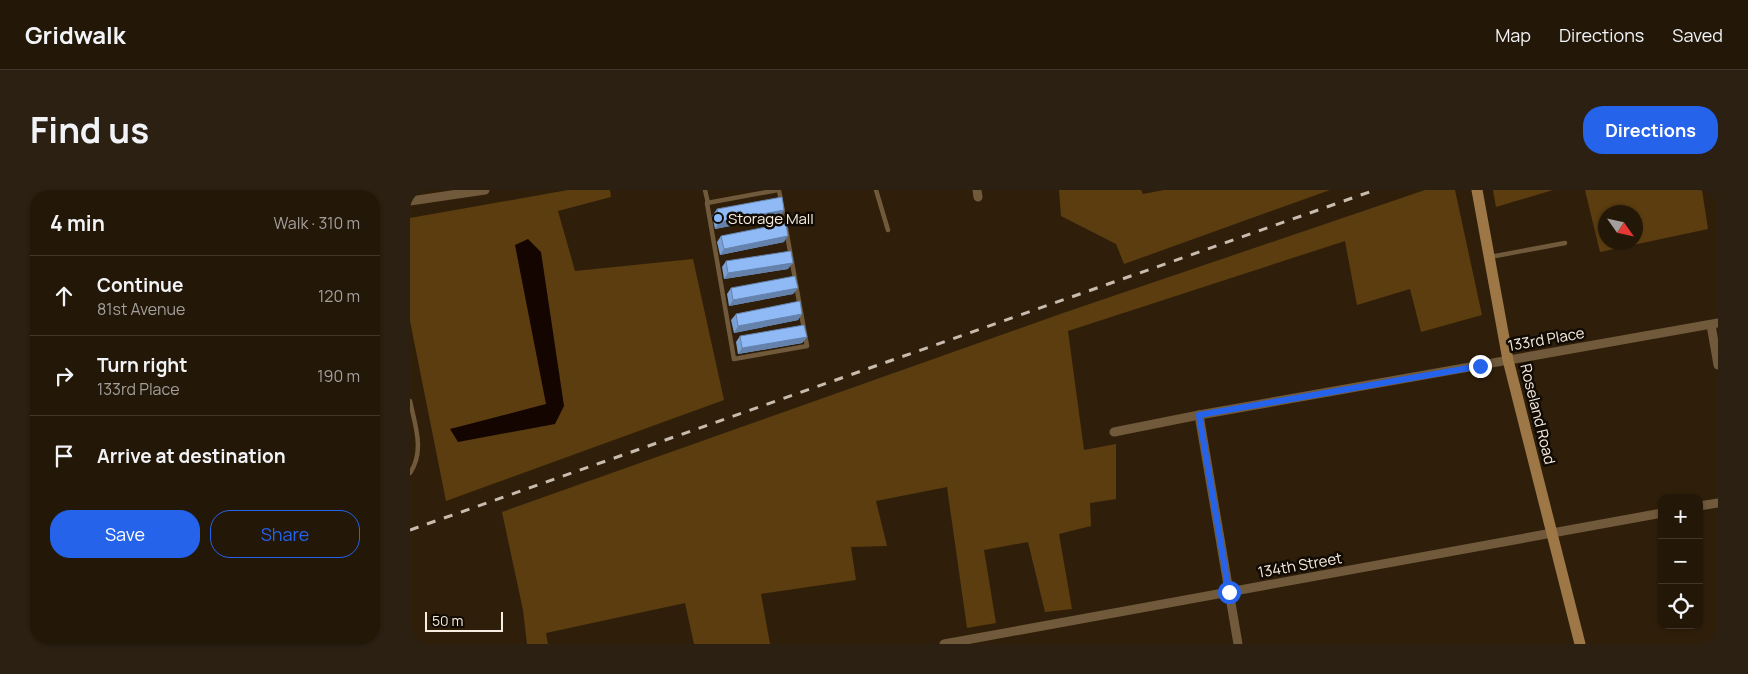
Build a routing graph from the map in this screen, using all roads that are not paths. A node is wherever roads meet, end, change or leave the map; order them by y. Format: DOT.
graph roads {
  1 [pos="485,190"];
  2 [pos="705,190"];
  3 [pos="779,190"];
  4 [pos="876,190"];
  5 [pos="1477,190"];
  6 [pos="410,201"];
  7 [pos="708,203"];
  8 [pos="888,230"];
  9 [pos="1565,243"];
  10 [pos="1488,257"];
  11 [pos="1715,324"];
  12 [pos="1508,360"];
  13 [pos="1718,365"];
  14 [pos="410,401"];
  15 [pos="1199,415"];
  16 [pos="1114,432"];
  17 [pos="410,473"];
  18 [pos="1718,502"];
  19 [pos="1703,505"];
  20 [pos="1658,514"];
  21 [pos="1553,533"];
  22 [pos="1229,592"];
  23 [pos="944,644"];
  24 [pos="1238,644"];
  25 [pos="1580,644"];
  1 -- 6 [label="street"];
  2 -- 7 [label="lane"];
  3 -- 7 [label="lane"];
  3 -- 7 [label="lane"];
  4 -- 8 [label="lane"];
  5 -- 10 [label="main road, Roseland Road"];
  9 -- 10 [label="lane"];
  10 -- 12 [label="main road, Roseland Road"];
  11 -- 12 [label="street, 133rd Place"];
  11 -- 13 [label="street"];
  12 -- 15 [label="street, 133rd Place"];
  12 -- 21 [label="main road, Roseland Road"];
  14 -- 17 [label="lane"];
  15 -- 16 [label="street, 133rd Place"];
  15 -- 22 [label="street"];
  18 -- 19 [label="street"];
  20 -- 21 [label="street, 134th Street"];
  21 -- 22 [label="street, 134th Street"];
  21 -- 25 [label="main road, Roseland Road"];
  22 -- 23 [label="street, 134th Street"];
  22 -- 24 [label="street"];
}
